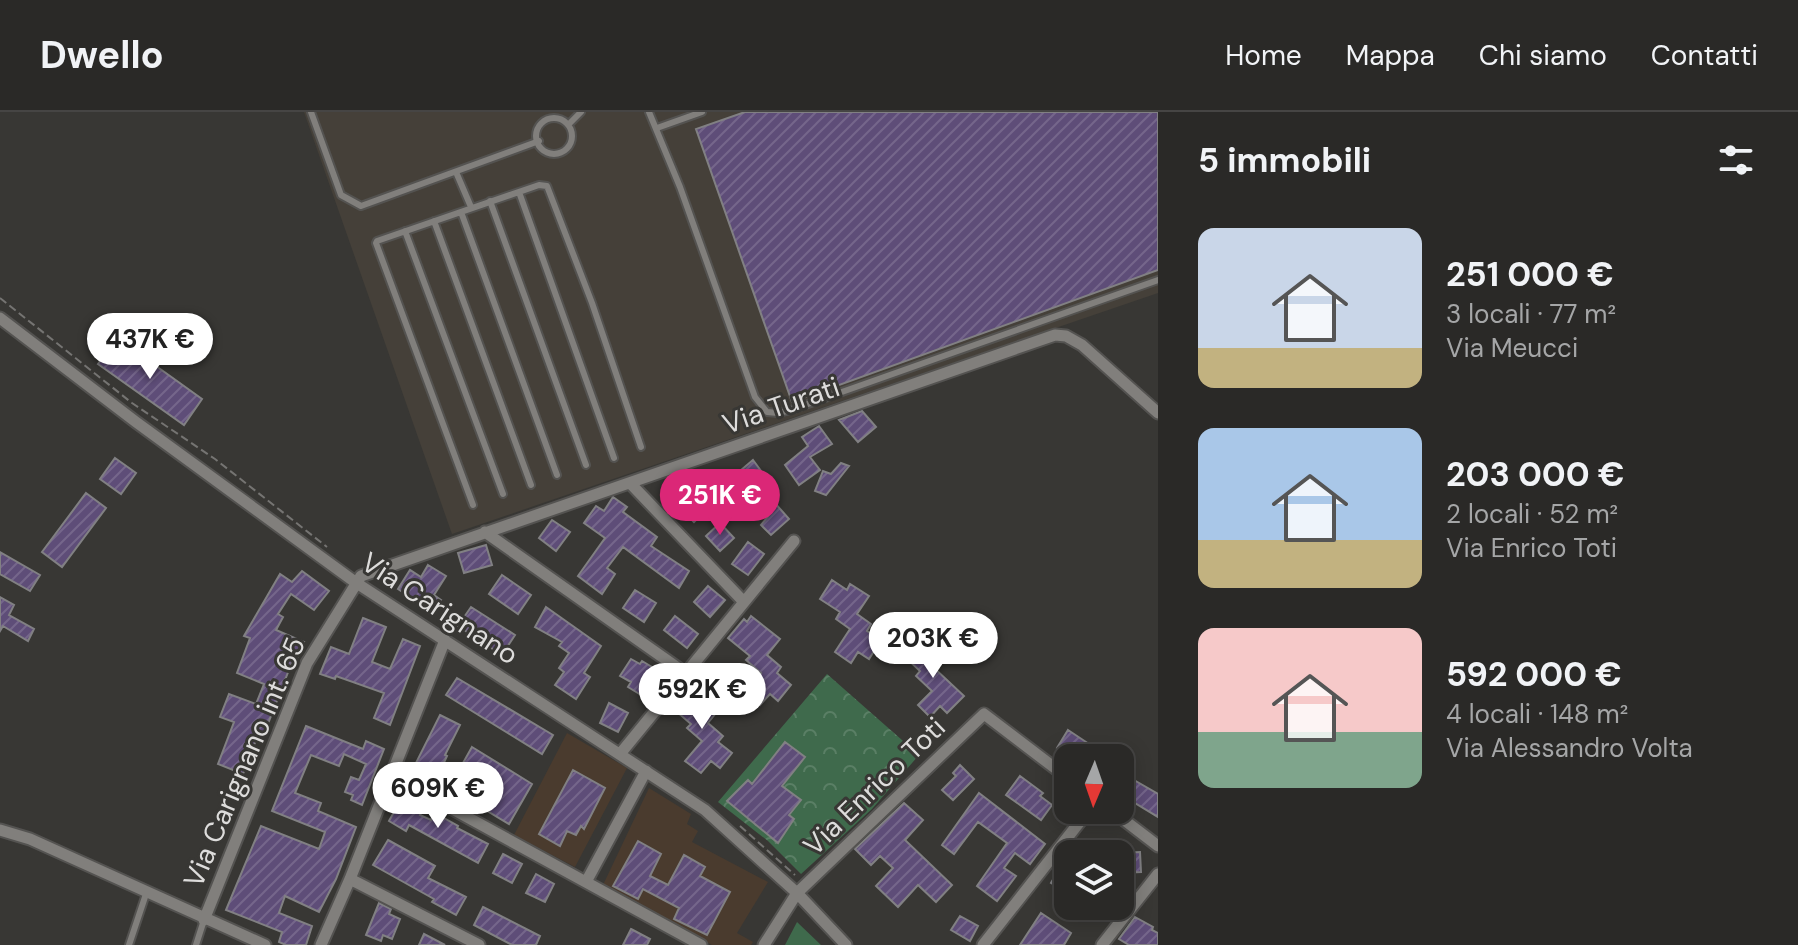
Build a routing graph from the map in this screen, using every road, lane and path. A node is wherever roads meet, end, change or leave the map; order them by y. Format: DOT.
graph roads {
  1 [pos="311,112"];
  2 [pos="581,112"];
  3 [pos="649,112"];
  4 [pos="702,112"];
  5 [pos="568,125"];
  6 [pos="657,128"];
  7 [pos="539,141"];
  8 [pos="456,172"];
  9 [pos="519,192"];
  10 [pos="490,201"];
  11 [pos="471,207"];
  12 [pos="461,212"];
  13 [pos="434,221"];
  14 [pos="405,231"];
  15 [pos="1158,280"];
  16 [pos="0,298"];
  17 [pos="0,318"];
  18 [pos="1158,413"];
  19 [pos="641,447"];
  20 [pos="614,458"];
  21 [pos="586,465"];
  22 [pos="557,475"];
  23 [pos="630,483"];
  24 [pos="531,485"];
  25 [pos="503,494"];
  26 [pos="473,505"];
  27 [pos="485,532"];
  28 [pos="794,541"];
  29 [pos="337,554"];
  30 [pos="355,582"];
  31 [pos="744,602"];
  32 [pos="445,640"];
  33 [pos="685,673"];
  34 [pos="620,754"];
  35 [pos="1054,767"];
  36 [pos="646,771"];
  37 [pos="392,776"];
  38 [pos="1078,824"];
  39 [pos="1129,824"];
  40 [pos="0,830"];
  41 [pos="1158,846"];
  42 [pos="1158,874"];
  43 [pos="350,879"];
  44 [pos="586,882"];
  45 [pos="147,891"];
  46 [pos="797,893"];
  47 [pos="204,920"];
  48 [pos="129,945"];
  49 [pos="196,945"];
  50 [pos="265,945"];
  51 [pos="321,945"];
  52 [pos="479,945"];
  53 [pos="701,945"];
  54 [pos="764,945"];
  55 [pos="846,945"];
  56 [pos="983,945"];
  57 [pos="1102,945"];
  1 -- 8 [label="lane"];
  2 -- 5 [label="lane"];
  3 -- 6 [label="lane"];
  4 -- 6 [label="lane"];
  5 -- 7 [label="lane"];
  5 -- 7 [label="lane"];
  6 -- 15 [label="lane"];
  7 -- 8 [label="lane"];
  8 -- 11 [label="lane"];
  9 -- 10 [label="lane"];
  9 -- 19 [label="lane"];
  9 -- 20 [label="lane"];
  10 -- 11 [label="lane"];
  10 -- 21 [label="lane"];
  11 -- 12 [label="lane"];
  12 -- 13 [label="lane"];
  12 -- 22 [label="lane"];
  13 -- 14 [label="lane"];
  13 -- 24 [label="lane"];
  14 -- 25 [label="lane"];
  14 -- 26 [label="lane"];
  16 -- 29 [label="path"];
  17 -- 30 [label="street, Via Carignano"];
  18 -- 23 [label="street, Via Turati"];
  23 -- 27 [label="street, Via Turati"];
  23 -- 31 [label="street"];
  27 -- 30 [label="street, Via Turati"];
  27 -- 33 [label="street"];
  28 -- 31 [label="street"];
  30 -- 32 [label="street, Via Carignano"];
  30 -- 47 [label="street, Via Carignano int. 65"];
  31 -- 33 [label="street"];
  32 -- 34 [label="street, Via Carignano"];
  32 -- 37 [label="street"];
  33 -- 34 [label="street"];
  34 -- 36 [label="street, Via Carignano"];
  35 -- 46 [label="street, Via Enrico Toti"];
  36 -- 44 [label="street"];
  36 -- 46 [label="street, Via Carignano"];
  37 -- 43 [label="street"];
  37 -- 44 [label="street"];
  38 -- 56 [label="street"];
  39 -- 41 [label="street"];
  40 -- 45 [label="street"];
  42 -- 57 [label="street"];
  43 -- 51 [label="street"];
  43 -- 52 [label="street"];
  44 -- 53 [label="street"];
  45 -- 47 [label="street"];
  45 -- 48 [label="lane"];
  46 -- 54 [label="street, Via Enrico Toti"];
  46 -- 55 [label="street, Via Carignano"];
  47 -- 49 [label="lane"];
  47 -- 50 [label="street"];
}
